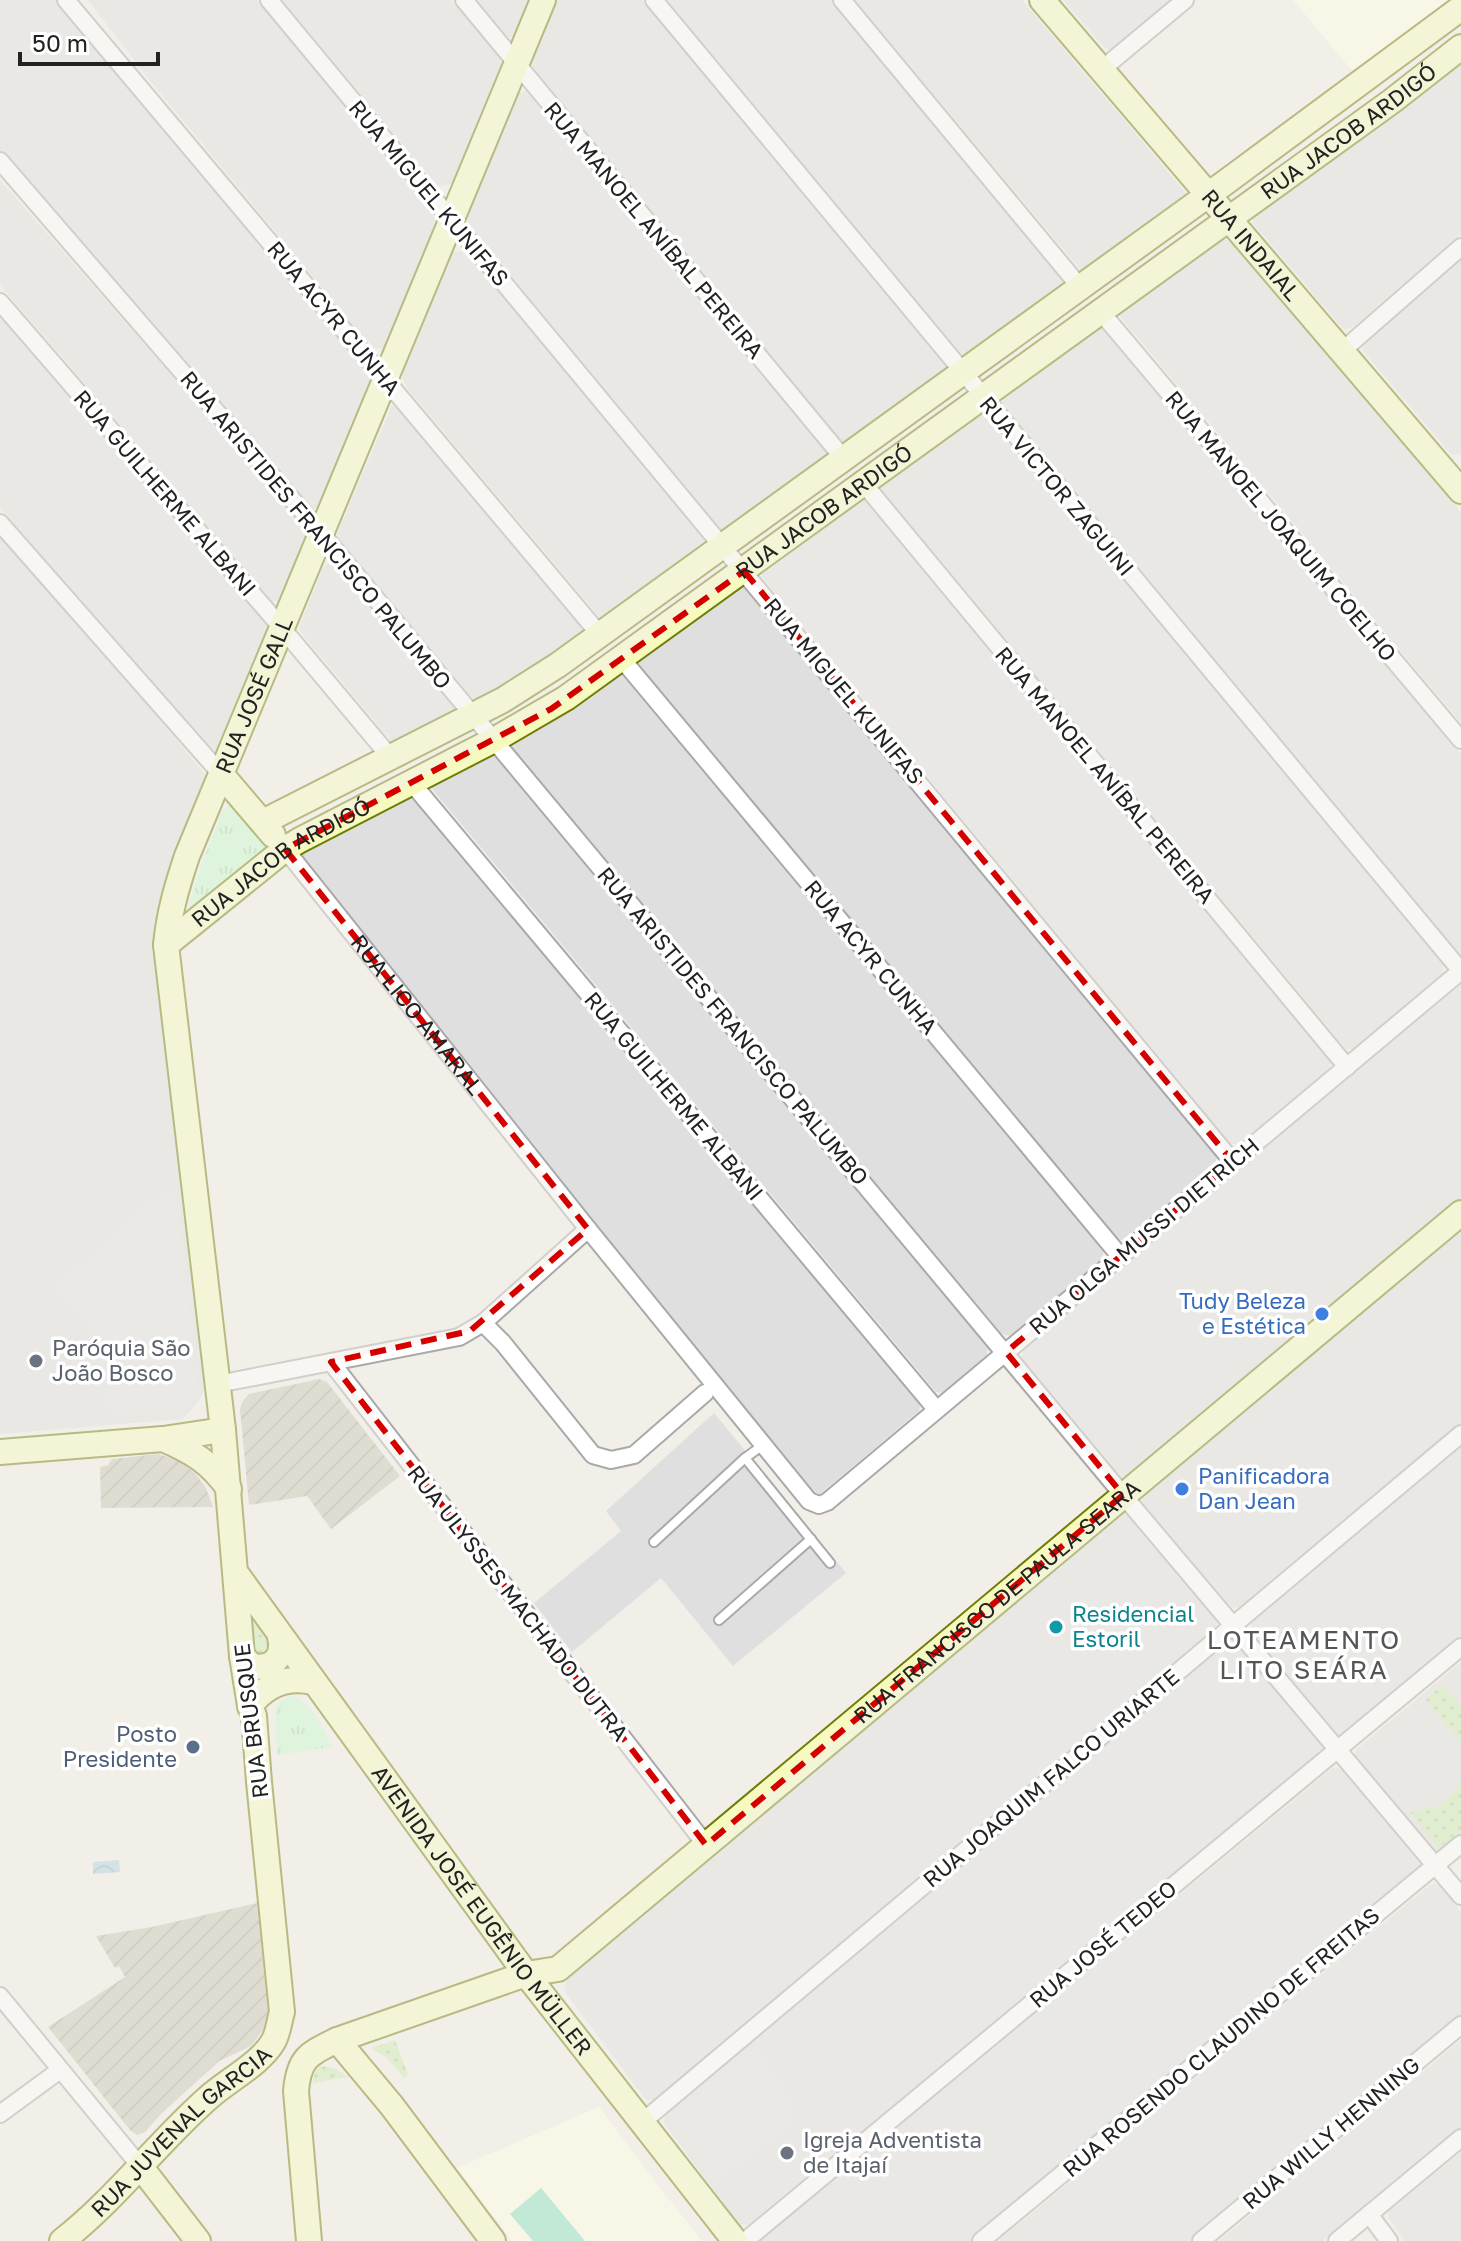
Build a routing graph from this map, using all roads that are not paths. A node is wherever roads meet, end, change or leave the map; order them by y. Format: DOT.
graph roads {
  1 [pos="66,0"];
  2 [pos="269,0"];
  3 [pos="464,0"];
  4 [pos="543,0"];
  5 [pos="654,0"];
  6 [pos="842,0"];
  7 [pos="1042,0"];
  8 [pos="1185,0"];
  9 [pos="1461,8"];
  10 [pos="1461,47"];
  11 [pos="517,65"];
  12 [pos="1101,70"];
  13 [pos="0,161"];
  14 [pos="1208,195"];
  15 [pos="1228,219"];
  16 [pos="453,221"];
  17 [pos="1461,247"];
  18 [pos="1080,287"];
  19 [pos="0,302"];
  20 [pos="1101,312"];
  21 [pos="1342,351"];
  22 [pos="962,373"];
  23 [pos="386,380"];
  24 [pos="983,398"];
  25 [pos="844,459"];
  26 [pos="1457,477"];
  27 [pos="864,484"];
  28 [pos="0,523"];
  29 [pos="322,534"];
  30 [pos="724,547"];
  31 [pos="744,571"];
  32 [pos="282,628"];
  33 [pos="601,636"];
  34 [pos="621,658"];
  35 [pos="474,715"];
  36 [pos="494,740"];
  37 [pos="1461,740"];
  38 [pos="391,758"];
  39 [pos="221,774"];
  40 [pos="411,782"];
  41 [pos="263,822"];
  42 [pos="285,849"];
  43 [pos="166,945"];
  44 [pos="1461,971"];
  45 [pos="1347,1067"];
  46 [pos="1233,1162"];
  47 [pos="1461,1213"];
  48 [pos="588,1229"];
  49 [pos="1120,1256"];
  50 [pos="483,1323"];
  51 [pos="1006,1352"];
  52 [pos="331,1362"];
  53 [pos="218,1384"];
  54 [pos="705,1393"];
  55 [pos="936,1409"];
  56 [pos="223,1430"];
  57 [pos="1461,1434"];
  58 [pos="163,1439"];
  59 [pos="764,1444"];
  60 [pos="0,1452"];
  61 [pos="745,1458"];
  62 [pos="230,1490"];
  63 [pos="1123,1495"];
  64 [pos="827,1502"];
  65 [pos="811,1539"];
  66 [pos="654,1542"];
  67 [pos="830,1563"];
  68 [pos="236,1574"];
  69 [pos="719,1620"];
  70 [pos="1234,1625"];
  71 [pos="280,1637"];
  72 [pos="1461,1647"];
  73 [pos="242,1656"];
  74 [pos="313,1682"];
  75 [pos="250,1706"];
  76 [pos="1338,1749"];
  77 [pos="1461,1844"];
  78 [pos="706,1845"];
  79 [pos="1436,1864"];
  80 [pos="1461,1896"];
  81 [pos="526,1974"];
  82 [pos="1,1999"];
  83 [pos="282,2012"];
  84 [pos="1461,2025"];
  85 [pos="337,2040"];
  86 [pos="60,2070"];
  87 [pos="0,2114"];
  88 [pos="641,2123"];
  89 [pos="1461,2138"];
  90 [pos="140,2166"];
  91 [pos="1369,2214"];
  92 [pos="62,2241"];
  93 [pos="198,2241"];
  94 [pos="309,2241"];
  95 [pos="493,2241"];
  96 [pos="735,2241"];
  97 [pos="745,2241"];
  98 [pos="981,2241"];
  99 [pos="1201,2241"];
  100 [pos="1337,2241"];
  101 [pos="1389,2241"];
  1 -- 23 [label="street, RUA ACYR CUNHA"];
  2 -- 16 [label="street, RUA MIGUEL KUNIFAS"];
  3 -- 11 [label="street, RUA MANOEL ANÍBAL PEREIRA"];
  4 -- 11 [label="main road, RUA JOSÉ GALL"];
  5 -- 22 [label="street, RUA VICTOR ZAGUINI"];
  6 -- 18 [label="street"];
  7 -- 12 [label="main road, RUA INDAIAL"];
  8 -- 12 [label="street"];
  9 -- 14 [label="main road, RUA JACOB ARDIGÓ"];
  10 -- 15 [label="main road, RUA JACOB ARDIGÓ"];
  11 -- 16 [label="main road, RUA JOSÉ GALL"];
  11 -- 25 [label="street, RUA MANOEL ANÍBAL PEREIRA"];
  12 -- 14 [label="main road, RUA INDAIAL"];
  13 -- 29 [label="street, RUA ARISTIDES FRANCISCO PALUMBO"];
  14 -- 15 [label="main road, RUA INDAIAL"];
  14 -- 18 [label="main road, RUA JACOB ARDIGÓ"];
  15 -- 20 [label="main road, RUA JACOB ARDIGÓ"];
  15 -- 21 [label="main road, RUA INDAIAL"];
  16 -- 23 [label="main road, RUA JOSÉ GALL"];
  16 -- 30 [label="street, RUA MIGUEL KUNIFAS"];
  17 -- 21 [label="street"];
  18 -- 22 [label="main road, RUA JACOB ARDIGÓ"];
  19 -- 32 [label="street, RUA GUILHERME ALBANI"];
  20 -- 24 [label="main road, RUA JACOB ARDIGÓ"];
  20 -- 37 [label="street, RUA MANOEL JOAQUIM COELHO"];
  21 -- 26 [label="main road, RUA INDAIAL"];
  22 -- 24 [label="street, RUA VICTOR ZAGUINI"];
  22 -- 25 [label="main road, RUA JACOB ARDIGÓ"];
  23 -- 29 [label="main road, RUA JOSÉ GALL"];
  23 -- 33 [label="street, RUA ACYR CUNHA"];
  24 -- 27 [label="main road, RUA JACOB ARDIGÓ"];
  24 -- 44 [label="street, RUA VICTOR ZAGUINI"];
  25 -- 30 [label="main road, RUA JACOB ARDIGÓ"];
  27 -- 31 [label="main road, RUA JACOB ARDIGÓ"];
  27 -- 45 [label="street, RUA MANOEL ANÍBAL PEREIRA"];
  28 -- 39 [label="street, RUA LICO AMARAL"];
  29 -- 32 [label="main road, RUA JOSÉ GALL"];
  29 -- 35 [label="street, RUA ARISTIDES FRANCISCO PALUMBO"];
  30 -- 31 [label="street, RUA MIGUEL KUNIFAS"];
  30 -- 33 [label="main road, RUA JACOB ARDIGÓ"];
  31 -- 34 [label="main road, RUA JACOB ARDIGÓ"];
  31 -- 46 [label="street, RUA MIGUEL KUNIFAS"];
  32 -- 38 [label="street, RUA GUILHERME ALBANI"];
  32 -- 39 [label="main road, RUA JOSÉ GALL"];
  33 -- 35 [label="main road, RUA JACOB ARDIGÓ"];
  34 -- 36 [label="main road, RUA JACOB ARDIGÓ"];
  34 -- 49 [label="street, RUA ACYR CUNHA"];
  35 -- 36 [label="street, RUA ARISTIDES FRANCISCO PALUMBO"];
  35 -- 38 [label="main road, RUA JACOB ARDIGÓ"];
  36 -- 40 [label="main road, RUA JACOB ARDIGÓ"];
  36 -- 51 [label="street, RUA ARISTIDES FRANCISCO PALUMBO"];
  38 -- 41 [label="main road, RUA JACOB ARDIGÓ"];
  39 -- 41 [label="main road, RUA LICO AMARAL"];
  39 -- 43 [label="main road, RUA JOSÉ GALL"];
  40 -- 42 [label="main road, RUA JACOB ARDIGÓ"];
  40 -- 55 [label="street, RUA GUILHERME ALBANI"];
  41 -- 42 [label="main road, RUA LICO AMARAL"];
  42 -- 43 [label="main road, RUA JACOB ARDIGÓ"];
  42 -- 48 [label="street, RUA LICO AMARAL"];
  43 -- 53 [label="main road, RUA JOSÉ GALL"];
  44 -- 45 [label="street, RUA OLGA MUSSI DIETRICH"];
  45 -- 46 [label="street, RUA OLGA MUSSI DIETRICH"];
  46 -- 49 [label="street, RUA OLGA MUSSI DIETRICH"];
  47 -- 63 [label="main road, RUA FRANCISCO DE PAULA SEARA"];
  48 -- 50 [label="street"];
  48 -- 59 [label="street, RUA LICO AMARAL"];
  49 -- 51 [label="street, RUA OLGA MUSSI DIETRICH"];
  50 -- 52 [label="street"];
  50 -- 54 [label="street"];
  51 -- 55 [label="street, RUA OLGA MUSSI DIETRICH"];
  51 -- 63 [label="street, RUA ARISTIDES FRANCISCO PALUMBO"];
  52 -- 53 [label="street"];
  52 -- 78 [label="street, RUA ULYSSES MACHADO DUTRA"];
  53 -- 56 [label="main road, RUA JOSÉ GALL"];
  55 -- 64 [label="street, RUA OLGA MUSSI DIETRICH"];
  56 -- 58 [label="main road"];
  56 -- 62 [label="main road, RUA BRUSQUE"];
  57 -- 70 [label="street, RUA JOAQUIM FALCO URIARTE"];
  58 -- 60 [label="main road"];
  58 -- 62 [label="main road"];
  59 -- 61 [label="lane"];
  59 -- 64 [label="street, RUA LICO AMARAL"];
  61 -- 65 [label="lane"];
  61 -- 66 [label="lane"];
  62 -- 68 [label="main road, RUA BRUSQUE"];
  63 -- 70 [label="street, RUA ARISTIDES FRANCISCO PALUMBO"];
  63 -- 78 [label="main road, RUA FRANCISCO DE PAULA SEARA"];
  65 -- 67 [label="lane"];
  65 -- 69 [label="lane"];
  68 -- 71 [label="main road, AVENIDA JOSÉ EUGÊNIO MÜLLER"];
  68 -- 73 [label="main road, RUA BRUSQUE"];
  70 -- 76 [label="street, RUA ARISTIDES FRANCISCO PALUMBO"];
  70 -- 88 [label="street, RUA JOAQUIM FALCO URIARTE"];
  71 -- 73 [label="main road"];
  71 -- 74 [label="main road, AVENIDA JOSÉ EUGÊNIO MÜLLER"];
  72 -- 76 [label="street, RUA JOSÉ TEDEO"];
  73 -- 75 [label="main road, RUA BRUSQUE"];
  74 -- 75 [label="main road"];
  74 -- 81 [label="main road, AVENIDA JOSÉ EUGÊNIO MÜLLER"];
  75 -- 83 [label="main road, RUA BRUSQUE"];
  76 -- 79 [label="street, RUA ARISTIDES FRANCISCO PALUMBO"];
  76 -- 97 [label="street, RUA JOSÉ TEDEO"];
  77 -- 79 [label="street, RUA ROSENDO CLAUDINO DE FREITAS"];
  78 -- 81 [label="main road, RUA FRANCISCO DE PAULA SEARA"];
  79 -- 80 [label="street, RUA ARISTIDES FRANCISCO PALUMBO"];
  79 -- 98 [label="street, RUA ROSENDO CLAUDINO DE FREITAS"];
  81 -- 85 [label="main road, RUA FRANCISCO DE PAULA SEARA"];
  81 -- 88 [label="main road, AVENIDA JOSÉ EUGÊNIO MÜLLER"];
  82 -- 86 [label="street"];
  83 -- 90 [label="main road, RUA JUVENAL GARCIA"];
  84 -- 99 [label="street, RUA WILLY HENNING"];
  85 -- 94 [label="main road, RUA FRANCISCO DE PAULA SEARA"];
  85 -- 95 [label="main road"];
  86 -- 87 [label="street"];
  86 -- 90 [label="street"];
  88 -- 96 [label="main road, AVENIDA JOSÉ EUGÊNIO MÜLLER"];
  89 -- 91 [label="street"];
  90 -- 92 [label="main road, RUA JUVENAL GARCIA"];
  90 -- 93 [label="main road"];
  91 -- 100 [label="street"];
  91 -- 101 [label="street"];
}
